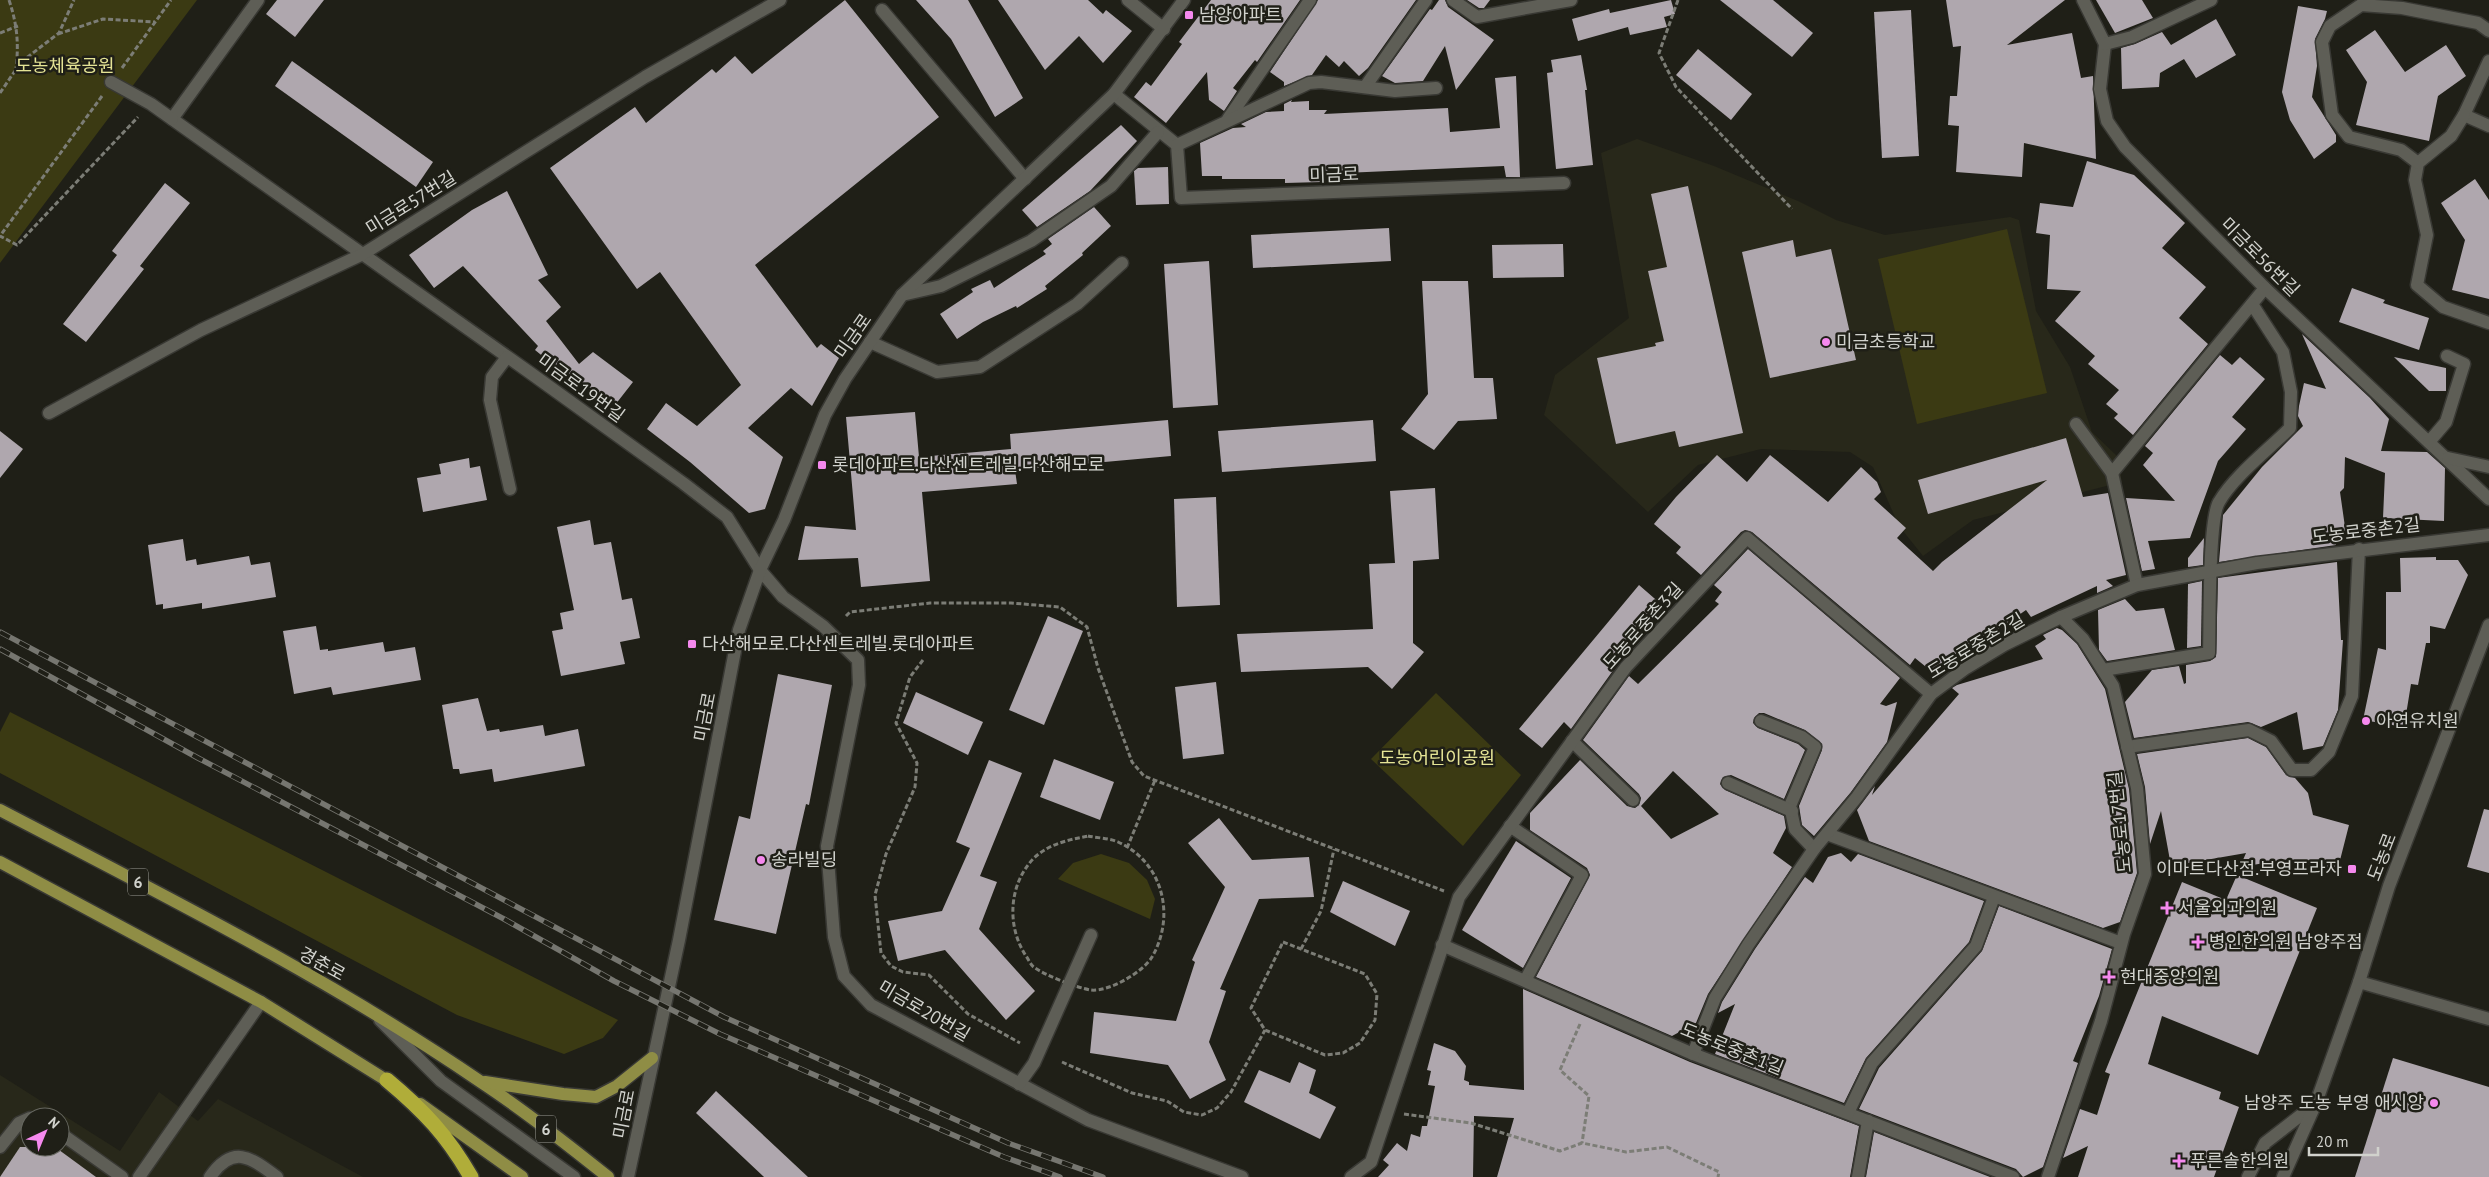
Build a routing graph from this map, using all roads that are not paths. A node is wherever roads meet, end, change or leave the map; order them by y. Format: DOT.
graph roads {
  1 [pos="258,0"];
  2 [pos="780,0"];
  3 [pos="1128,0"];
  4 [pos="1184,0"];
  5 [pos="1310,0"];
  6 [pos="1426,0"];
  7 [pos="1453,0"];
  8 [pos="1571,0"];
  9 [pos="2083,0"];
  10 [pos="2211,0"];
  11 [pos="1548,2"];
  12 [pos="882,10"];
  13 [pos="1164,29"];
  14 [pos="2489,31"];
  15 [pos="2104,44"];
  16 [pos="2489,61"];
  17 [pos="111,82"];
  18 [pos="1365,87"];
  19 [pos="1436,88"];
  20 [pos="1114,94"];
  21 [pos="2464,115"];
  22 [pos="172,119"];
  23 [pos="1228,119"];
  24 [pos="2489,126"];
  25 [pos="1158,132"];
  26 [pos="1177,144"];
  27 [pos="2418,163"];
  28 [pos="1025,179"];
  29 [pos="1564,183"];
  30 [pos="363,254"];
  31 [pos="1122,263"];
  32 [pos="2265,288"];
  33 [pos="902,295"];
  34 [pos="2252,304"];
  35 [pos="2489,323"];
  36 [pos="870,342"];
  37 [pos="2447,356"];
  38 [pos="507,357"];
  39 [pos="49,413"];
  40 [pos="2076,424"];
  41 [pos="2429,442"];
  42 [pos="2446,458"];
  43 [pos="2489,467"];
  44 [pos="2112,473"];
  45 [pos="510,489"];
  46 [pos="2489,498"];
  47 [pos="2489,535"];
  48 [pos="2359,549"];
  49 [pos="760,570"];
  50 [pos="2212,570"];
  51 [pos="2136,585"];
  52 [pos="2062,617"];
  53 [pos="2489,625"];
  54 [pos="2103,670"];
  55 [pos="1931,694"];
  56 [pos="1761,721"];
  57 [pos="1572,740"];
  58 [pos="2127,747"];
  59 [pos="1728,783"];
  60 [pos="1633,800"];
  61 [pos="0,810"];
  62 [pos="1792,811"];
  63 [pos="1510,826"];
  64 [pos="1827,834"];
  65 [pos="1814,849"];
  66 [pos="0,862"];
  67 [pos="1994,897"];
  68 [pos="1091,935"];
  69 [pos="2121,943"];
  70 [pos="1442,945"];
  71 [pos="1526,980"];
  72 [pos="2359,982"];
  73 [pos="261,1002"];
  74 [pos="372,1012"];
  75 [pos="2489,1019"];
  76 [pos="1694,1054"];
  77 [pos="652,1058"];
  78 [pos="387,1080"];
  79 [pos="482,1082"];
  80 [pos="1019,1084"];
  81 [pos="2316,1103"];
  82 [pos="1848,1113"];
  83 [pos="1868,1121"];
  84 [pos="20,1123"];
  85 [pos="70,1140"];
  86 [pos="0,1147"];
  87 [pos="144,1175"];
  88 [pos="122,1177"];
  89 [pos="210,1177"];
  90 [pos="277,1177"];
  91 [pos="471,1177"];
  92 [pos="522,1177"];
  93 [pos="574,1177"];
  94 [pos="608,1177"];
  95 [pos="628,1177"];
  96 [pos="1242,1177"];
  97 [pos="1351,1177"];
  98 [pos="1858,1177"];
  99 [pos="2013,1177"];
  100 [pos="2048,1177"];
  101 [pos="2248,1177"];
  102 [pos="2283,1177"];
  1 -- 22 [label="street"];
  2 -- 30 [label="street, 미금로57번길"];
  3 -- 13 [label="street"];
  4 -- 13 [label="street, 미금로"];
  5 -- 23 [label="street"];
  6 -- 18 [label="street"];
  7 -- 11 [label="street"];
  8 -- 11 [label="street"];
  9 -- 15 [label="street"];
  10 -- 15 [label="street"];
  12 -- 28 [label="street"];
  13 -- 20 [label="street, 미금로"];
  14 -- 27 [label="street"];
  15 -- 32 [label="street, 미금로56번길"];
  16 -- 21 [label="street"];
  17 -- 22 [label="street, 미금로19번길"];
  18 -- 19 [label="street"];
  18 -- 23 [label="street"];
  20 -- 25 [label="street"];
  20 -- 28 [label="street, 미금로"];
  21 -- 24 [label="street"];
  21 -- 27 [label="street"];
  22 -- 30 [label="street, 미금로19번길"];
  23 -- 26 [label="street"];
  25 -- 26 [label="street"];
  25 -- 33 [label="street"];
  26 -- 29 [label="street, 미금로"];
  27 -- 35 [label="street"];
  28 -- 33 [label="street, 미금로"];
  30 -- 38 [label="street, 미금로19번길"];
  30 -- 39 [label="street, 미금로57번길"];
  31 -- 36 [label="street"];
  32 -- 34 [label="street"];
  32 -- 41 [label="street, 미금로56번길"];
  33 -- 36 [label="street, 미금로"];
  34 -- 44 [label="street"];
  34 -- 50 [label="street"];
  36 -- 49 [label="street, 미금로"];
  37 -- 41 [label="street"];
  38 -- 45 [label="street"];
  38 -- 49 [label="street, 미금로19번길"];
  40 -- 44 [label="street"];
  41 -- 42 [label="street, 미금로56번길"];
  42 -- 43 [label="street"];
  42 -- 46 [label="street, 미금로56번길"];
  44 -- 51 [label="street"];
  47 -- 48 [label="street, 도농로중촌2길"];
  48 -- 50 [label="street, 도농로중촌2길"];
  48 -- 58 [label="street"];
  49 -- 77 [label="street, 미금로"];
  49 -- 80 [label="street, 미금로20번길"];
  50 -- 51 [label="street, 도농로중촌2길"];
  50 -- 54 [label="street"];
  51 -- 52 [label="street, 도농로중촌2길"];
  52 -- 54 [label="street, 도농로17번길"];
  52 -- 55 [label="street, 도농로중촌2길"];
  53 -- 72 [label="street, 도농로"];
  54 -- 58 [label="street, 도농로17번길"];
  55 -- 57 [label="street, 도농로중촌3길"];
  55 -- 64 [label="street, 도농로중촌2길"];
  56 -- 62 [label="street"];
  57 -- 60 [label="street"];
  57 -- 63 [label="street, 도농로중촌3길"];
  58 -- 69 [label="street, 도농로17번길"];
  59 -- 62 [label="street"];
  61 -- 74 [label="main road, 경춘로 / 6"];
  62 -- 65 [label="street"];
  63 -- 70 [label="street, 도농로중촌3길"];
  63 -- 71 [label="street"];
  64 -- 65 [label="street, 도농로중촌2길"];
  64 -- 67 [label="street"];
  65 -- 76 [label="street, 도농로중촌2길"];
  66 -- 73 [label="main road"];
  67 -- 69 [label="street"];
  67 -- 82 [label="street"];
  68 -- 80 [label="street"];
  69 -- 100 [label="street, 도농로17번길"];
  70 -- 71 [label="street, 도농로중촌1길"];
  70 -- 97 [label="street, 도농로중촌3길"];
  71 -- 76 [label="street, 도농로중촌1길"];
  72 -- 75 [label="street"];
  72 -- 81 [label="street, 도농로"];
  73 -- 78 [label="main road"];
  73 -- 87 [label="street"];
  74 -- 79 [label="main road, 경춘로 / 6"];
  74 -- 93 [label="street"];
  76 -- 82 [label="street, 도농로중촌1길"];
  77 -- 79 [label="main road"];
  77 -- 95 [label="street, 미금로"];
  78 -- 91 [label="highway"];
  78 -- 92 [label="main road"];
  79 -- 94 [label="main road, 경춘로 / 6"];
  80 -- 96 [label="street, 미금로20번길"];
  81 -- 101 [label="street"];
  81 -- 102 [label="street, 도농로"];
  82 -- 83 [label="street, 도농로중촌1길"];
  83 -- 98 [label="street"];
  83 -- 99 [label="street, 도농로중촌1길"];
  84 -- 86 [label="street"];
  85 -- 88 [label="street"];
  89 -- 90 [label="street"];
}
